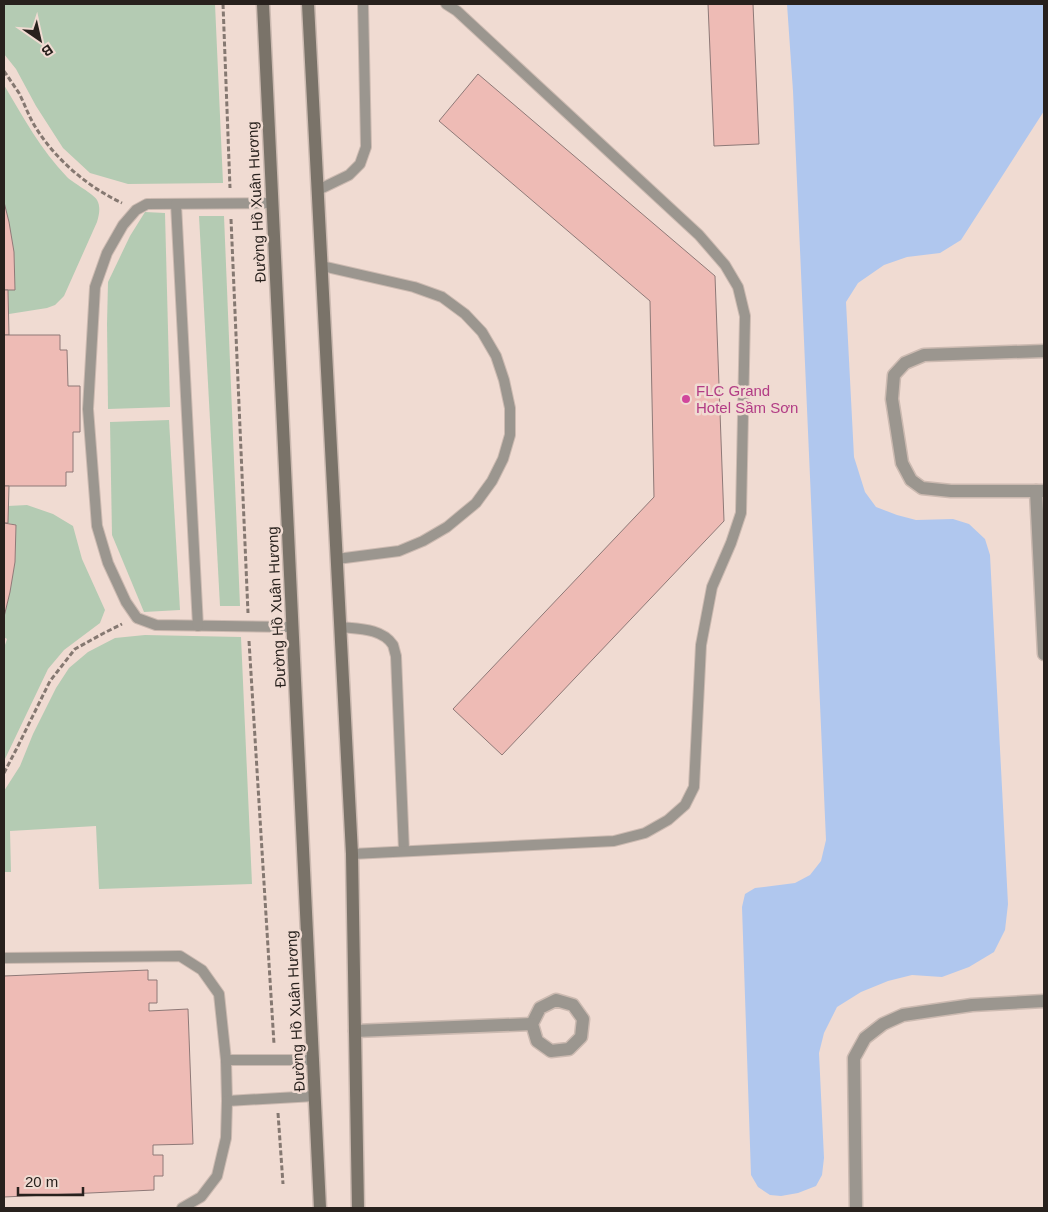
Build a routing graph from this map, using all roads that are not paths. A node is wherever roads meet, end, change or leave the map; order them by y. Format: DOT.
graph roads {
  1 [pos="263,4"];
  2 [pos="308,4"];
  3 [pos="363,4"];
  4 [pos="446,4"];
  5 [pos="318,190"];
  6 [pos="272,203"];
  7 [pos="176,204"];
  8 [pos="322,266"];
  9 [pos="1044,351"];
  10 [pos="1040,491"];
  11 [pos="337,559"];
  12 [pos="198,626"];
  13 [pos="293,627"];
  14 [pos="340,627"];
  15 [pos="1044,654"];
  16 [pos="404,852"];
  17 [pos="352,854"];
  18 [pos="4,958"];
  19 [pos="1044,1001"];
  20 [pos="532,1024"];
  21 [pos="355,1031"];
  22 [pos="226,1060"];
  23 [pos="314,1060"];
  24 [pos="315,1096"];
  25 [pos="228,1101"];
  26 [pos="182,1208"];
  27 [pos="320,1208"];
  28 [pos="358,1208"];
  29 [pos="856,1208"];
  1 -- 6 [label="main road, Đường Hồ Xuân Hương"];
  2 -- 5 [label="main road"];
  3 -- 5 [label="lane"];
  4 -- 16 [label="lane"];
  5 -- 8 [label="main road"];
  6 -- 7 [label="lane"];
  6 -- 13 [label="main road, Đường Hồ Xuân Hương"];
  7 -- 12 [label="lane"];
  7 -- 12 [label="lane"];
  8 -- 11 [label="main road"];
  8 -- 11 [label="lane"];
  9 -- 10 [label="street"];
  10 -- 15 [label="street"];
  11 -- 14 [label="main road"];
  12 -- 13 [label="lane"];
  13 -- 23 [label="main road, Đường Hồ Xuân Hương"];
  14 -- 16 [label="lane"];
  14 -- 17 [label="main road"];
  16 -- 17 [label="lane"];
  17 -- 21 [label="main road"];
  18 -- 22 [label="lane"];
  19 -- 29 [label="street"];
  20 -- 20 [label="street"];
  20 -- 21 [label="street"];
  21 -- 28 [label="main road"];
  22 -- 23 [label="lane"];
  22 -- 25 [label="lane"];
  23 -- 24 [label="main road, Đường Hồ Xuân Hương"];
  24 -- 25 [label="lane"];
  24 -- 27 [label="main road, Đường Hồ Xuân Hương"];
  25 -- 26 [label="lane"];
}
